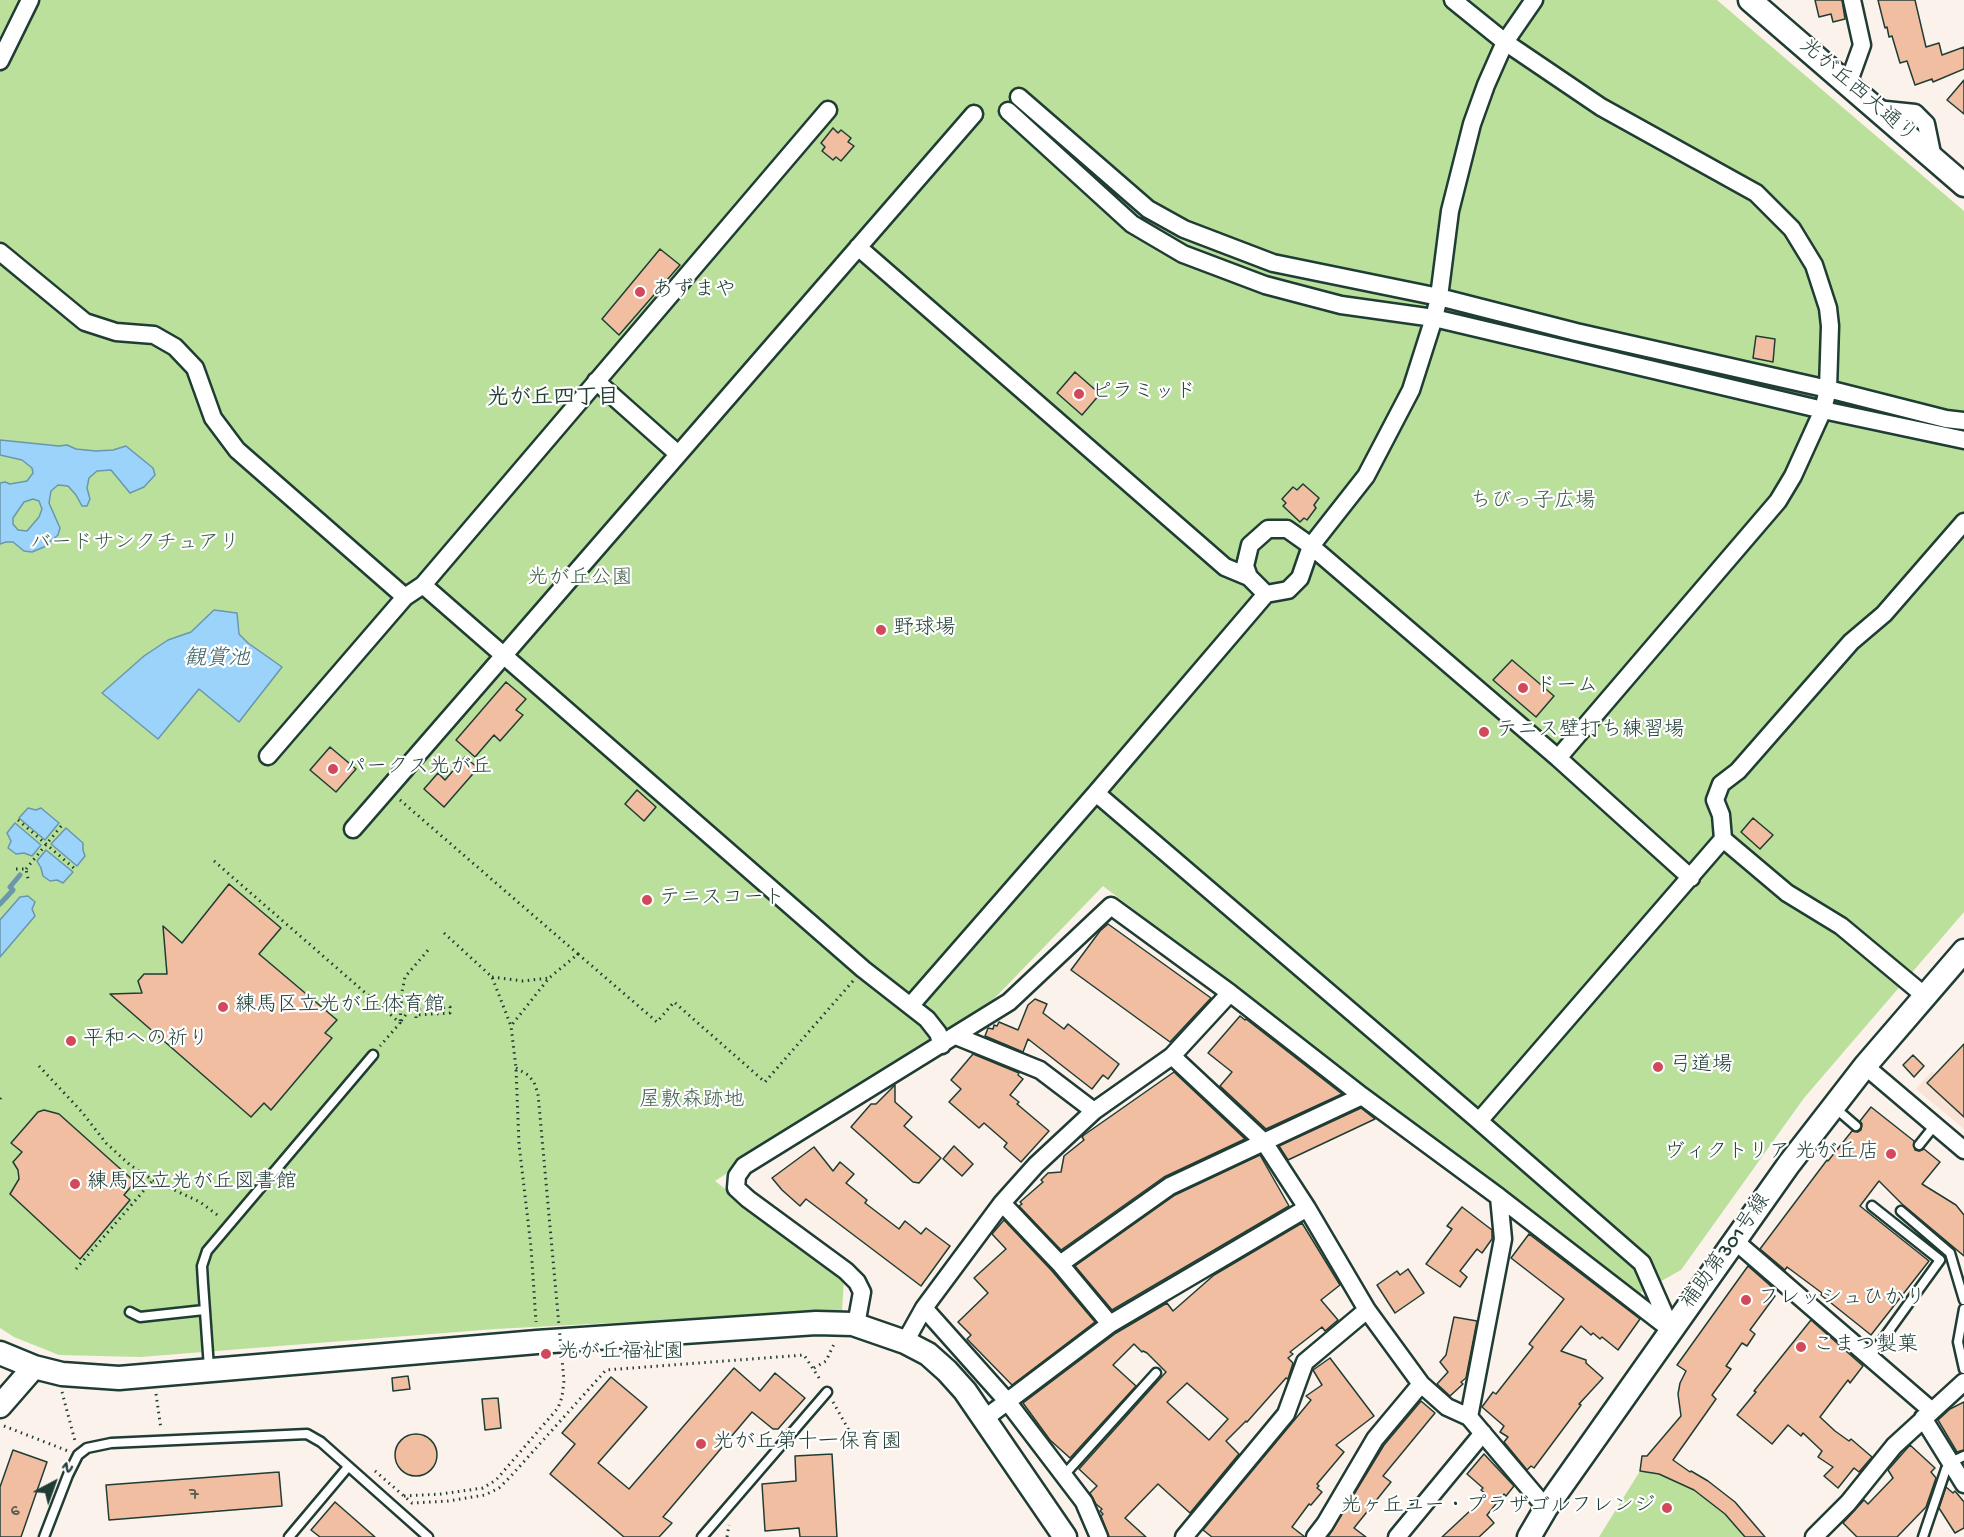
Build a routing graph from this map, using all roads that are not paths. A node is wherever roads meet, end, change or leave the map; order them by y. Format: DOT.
graph roads {
  1 [pos="30,0"];
  2 [pos="1454,0"];
  3 [pos="1533,0"];
  4 [pos="1750,0"];
  5 [pos="1852,0"];
  6 [pos="1505,42"];
  7 [pos="0,62"];
  8 [pos="1848,84"];
  9 [pos="1019,97"];
  10 [pos="828,111"];
  11 [pos="1008,111"];
  12 [pos="974,114"];
  13 [pos="1964,185"];
  14 [pos="858,248"];
  15 [pos="0,252"];
  16 [pos="1439,297"];
  17 [pos="1434,318"];
  18 [pos="596,381"];
  19 [pos="1828,389"];
  20 [pos="1823,410"];
  21 [pos="1964,421"];
  22 [pos="1964,441"];
  23 [pos="678,454"];
  24 [pos="1964,522"];
  25 [pos="1311,546"];
  26 [pos="1249,577"];
  27 [pos="423,585"];
  28 [pos="1266,594"];
  29 [pos="405,597"];
  30 [pos="503,655"];
  31 [pos="268,756"];
  32 [pos="1558,758"];
  33 [pos="1096,793"];
  34 [pos="353,829"];
  35 [pos="1724,839"];
  36 [pos="1690,878"];
  37 [pos="1964,951"];
  38 [pos="1230,993"];
  39 [pos="1925,996"];
  40 [pos="911,1005"];
  41 [pos="949,1040"];
  42 [pos="373,1055"];
  43 [pos="1172,1056"];
  44 [pos="1865,1066"];
  45 [pos="1362,1096"];
  46 [pos="1834,1107"];
  47 [pos="1094,1111"];
  48 [pos="1479,1121"];
  49 [pos="1935,1125"];
  50 [pos="1857,1126"];
  51 [pos="1264,1142"];
  52 [pos="1918,1145"];
  53 [pos="1964,1150"];
  54 [pos="1499,1197"];
  55 [pos="1002,1203"];
  56 [pos="1872,1206"];
  57 [pos="1307,1208"];
  58 [pos="1901,1211"];
  59 [pos="1735,1240"];
  60 [pos="1060,1264"];
  61 [pos="1964,1300"];
  62 [pos="924,1308"];
  63 [pos="1964,1309"];
  64 [pos="204,1310"];
  65 [pos="1366,1310"];
  66 [pos="129,1312"];
  67 [pos="848,1324"];
  68 [pos="1110,1324"];
  69 [pos="1671,1330"];
  70 [pos="905,1342"];
  71 [pos="0,1353"];
  72 [pos="1870,1357"];
  73 [pos="34,1367"];
  74 [pos="1964,1369"];
  75 [pos="209,1370"];
  76 [pos="1156,1373"];
  77 [pos="1964,1382"];
  78 [pos="1421,1384"];
  79 [pos="827,1392"];
  80 [pos="1007,1401"];
  81 [pos="0,1406"];
  82 [pos="1927,1414"];
  83 [pos="1469,1417"];
  84 [pos="984,1419"];
  85 [pos="1483,1433"];
  86 [pos="1957,1459"];
  87 [pos="348,1467"];
  88 [pos="1064,1475"];
  89 [pos="1964,1484"];
  90 [pos="1546,1508"];
  91 [pos="44,1537"];
  92 [pos="289,1537"];
  93 [pos="428,1537"];
  94 [pos="702,1537"];
  95 [pos="1065,1537"];
  96 [pos="1099,1537"];
  97 [pos="1184,1537"];
  98 [pos="1314,1537"];
  99 [pos="1397,1537"];
  100 [pos="1528,1537"];
  101 [pos="1814,1537"];
  102 [pos="1923,1537"];
  1 -- 7 [label="street"];
  2 -- 6 [label="street"];
  3 -- 6 [label="street"];
  4 -- 8 [label="street, 光が丘西大通り"];
  5 -- 8 [label="street"];
  6 -- 16 [label="street"];
  6 -- 19 [label="street"];
  8 -- 13 [label="street, 光が丘西大通り"];
  9 -- 16 [label="street"];
  10 -- 18 [label="street"];
  11 -- 17 [label="street"];
  12 -- 14 [label="street"];
  14 -- 23 [label="street"];
  14 -- 26 [label="street"];
  15 -- 29 [label="street"];
  16 -- 17 [label="street"];
  16 -- 19 [label="street"];
  17 -- 20 [label="street"];
  17 -- 25 [label="street"];
  18 -- 23 [label="street"];
  18 -- 27 [label="street"];
  19 -- 20 [label="street"];
  19 -- 21 [label="street"];
  20 -- 22 [label="street"];
  20 -- 32 [label="street"];
  23 -- 30 [label="street"];
  24 -- 35 [label="street"];
  25 -- 26 [label="street"];
  25 -- 28 [label="street"];
  25 -- 32 [label="street"];
  26 -- 28 [label="street"];
  27 -- 29 [label="street"];
  27 -- 30 [label="street"];
  28 -- 33 [label="street"];
  29 -- 31 [label="street"];
  30 -- 34 [label="street"];
  30 -- 40 [label="street"];
  32 -- 36 [label="street"];
  33 -- 40 [label="street"];
  33 -- 48 [label="street"];
  35 -- 36 [label="street"];
  35 -- 39 [label="street"];
  36 -- 48 [label="street"];
  37 -- 39 [label="street, 補助第301号線"];
  38 -- 41 [label="street"];
  38 -- 43 [label="street"];
  38 -- 45 [label="street"];
  39 -- 44 [label="street, 補助第301号線"];
  40 -- 41 [label="street"];
  41 -- 47 [label="street"];
  41 -- 67 [label="street"];
  42 -- 64 [label="lane"];
  43 -- 47 [label="street"];
  43 -- 51 [label="street"];
  44 -- 46 [label="street, 補助第301号線"];
  44 -- 49 [label="street"];
  45 -- 51 [label="street"];
  45 -- 54 [label="street"];
  46 -- 50 [label="lane"];
  46 -- 59 [label="street, 補助第301号線"];
  47 -- 55 [label="street"];
  48 -- 69 [label="street"];
  49 -- 52 [label="lane"];
  49 -- 53 [label="street"];
  51 -- 57 [label="street"];
  51 -- 60 [label="street"];
  54 -- 69 [label="street"];
  54 -- 83 [label="street"];
  55 -- 60 [label="street"];
  55 -- 62 [label="street"];
  56 -- 72 [label="lane"];
  57 -- 65 [label="street"];
  57 -- 68 [label="street"];
  58 -- 61 [label="lane"];
  59 -- 69 [label="street, 補助第301号線"];
  59 -- 72 [label="street"];
  60 -- 68 [label="street"];
  62 -- 70 [label="street"];
  62 -- 80 [label="street"];
  63 -- 74 [label="lane"];
  64 -- 66 [label="lane"];
  64 -- 75 [label="lane"];
  65 -- 78 [label="street"];
  65 -- 97 [label="street"];
  67 -- 70 [label="street"];
  67 -- 75 [label="street"];
  68 -- 80 [label="street"];
  69 -- 90 [label="street, 補助第301号線"];
  70 -- 84 [label="street"];
  71 -- 73 [label="street"];
  72 -- 82 [label="street"];
  73 -- 75 [label="street"];
  73 -- 81 [label="street"];
  76 -- 88 [label="lane"];
  77 -- 82 [label="street"];
  78 -- 83 [label="street"];
  78 -- 98 [label="street"];
  79 -- 94 [label="lane"];
  80 -- 84 [label="street"];
  80 -- 88 [label="street"];
  82 -- 86 [label="street"];
  82 -- 101 [label="street"];
  83 -- 85 [label="street"];
  84 -- 95 [label="street"];
  85 -- 90 [label="street"];
  85 -- 99 [label="street"];
  86 -- 89 [label="street"];
  86 -- 102 [label="lane"];
  87 -- 91 [label="lane"];
  87 -- 92 [label="lane"];
  87 -- 93 [label="lane"];
  88 -- 96 [label="street"];
  90 -- 100 [label="street, 補助第301号線"];
}
